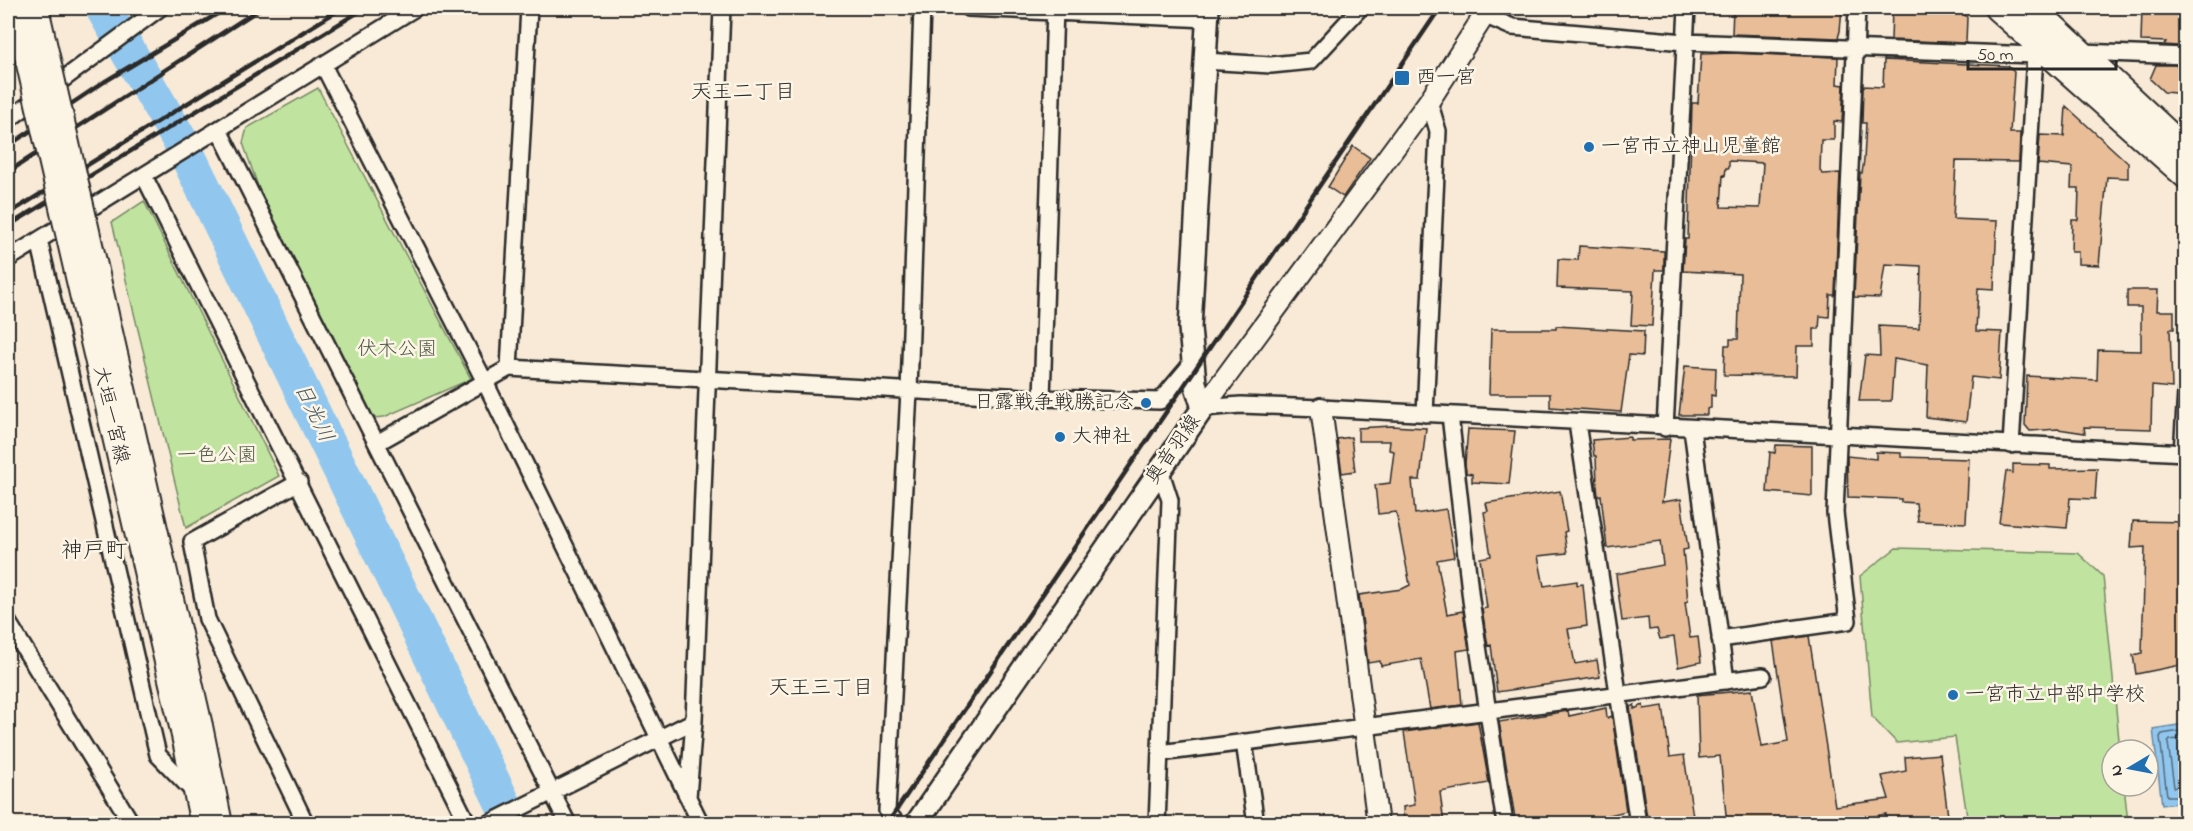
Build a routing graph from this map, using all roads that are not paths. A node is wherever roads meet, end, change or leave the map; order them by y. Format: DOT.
graph roads {
  1 [pos="16,8"];
  2 [pos="27,8"];
  3 [pos="36,8"];
  4 [pos="160,8"];
  5 [pos="416,8"];
  6 [pos="529,8"];
  7 [pos="722,8"];
  8 [pos="922,8"];
  9 [pos="968,8"];
  10 [pos="1359,8"];
  11 [pos="1687,8"];
  12 [pos="1857,8"];
  13 [pos="1998,8"];
  14 [pos="2032,8"];
  15 [pos="1054,9"];
  16 [pos="1486,11"];
  17 [pos="1208,13"];
  18 [pos="1685,42"];
  19 [pos="1856,49"];
  20 [pos="2058,56"];
  21 [pos="2186,56"];
  22 [pos="1204,61"];
  23 [pos="323,65"];
  24 [pos="47,92"];
  25 [pos="1429,101"];
  26 [pos="8,120"];
  27 [pos="216,131"];
  28 [pos="2186,151"];
  29 [pos="148,173"];
  30 [pos="2186,176"];
  31 [pos="39,240"];
  32 [pos="8,259"];
  33 [pos="1193,362"];
  34 [pos="509,368"];
  35 [pos="707,381"];
  36 [pos="485,382"];
  37 [pos="909,391"];
  38 [pos="2186,392"];
  39 [pos="1042,398"];
  40 [pos="1203,408"];
  41 [pos="1321,408"];
  42 [pos="1425,414"];
  43 [pos="1450,416"];
  44 [pos="1577,423"];
  45 [pos="1665,428"];
  46 [pos="1692,429"];
  47 [pos="1839,436"];
  48 [pos="377,443"];
  49 [pos="2011,445"];
  50 [pos="2184,453"];
  51 [pos="1160,469"];
  52 [pos="299,482"];
  53 [pos="8,622"];
  54 [pos="1720,639"];
  55 [pos="1763,676"];
  56 [pos="1726,681"];
  57 [pos="1618,695"];
  58 [pos="1487,711"];
  59 [pos="694,721"];
  60 [pos="1365,726"];
  61 [pos="192,728"];
  62 [pos="658,740"];
  63 [pos="1244,742"];
  64 [pos="1160,753"];
  65 [pos="549,793"];
  66 [pos="197,795"];
  67 [pos="688,797"];
  68 [pos="132,824"];
  69 [pos="203,824"];
  70 [pos="220,824"];
  71 [pos="306,824"];
  72 [pos="468,824"];
  73 [pos="488,824"];
  74 [pos="568,824"];
  75 [pos="700,824"];
  76 [pos="897,824"];
  77 [pos="916,824"];
  78 [pos="1157,824"];
  79 [pos="1256,824"];
  80 [pos="1378,824"];
  81 [pos="1504,824"];
  82 [pos="1638,824"];
  1 -- 61 [label="main road, 大垣一宮線, bridge"];
  2 -- 24 [label="street"];
  3 -- 61 [label="main road, 大垣一宮線, bridge"];
  4 -- 24 [label="street"];
  5 -- 23 [label="street"];
  6 -- 34 [label="street"];
  7 -- 35 [label="street"];
  8 -- 37 [label="street"];
  9 -- 15 [label="street"];
  10 -- 22 [label="street"];
  11 -- 18 [label="street"];
  12 -- 19 [label="street"];
  13 -- 20 [label="highway"];
  14 -- 20 [label="highway"];
  15 -- 17 [label="street"];
  15 -- 39 [label="street"];
  16 -- 18 [label="street"];
  16 -- 25 [label="street"];
  17 -- 22 [label="main road, 奥音羽線"];
  18 -- 19 [label="street"];
  18 -- 45 [label="street"];
  19 -- 20 [label="street"];
  19 -- 47 [label="street"];
  20 -- 21 [label="street"];
  20 -- 28 [label="highway"];
  20 -- 30 [label="highway"];
  20 -- 49 [label="street"];
  22 -- 33 [label="main road, 奥音羽線"];
  23 -- 27 [label="street"];
  23 -- 36 [label="street"];
  24 -- 26 [label="street"];
  25 -- 40 [label="street"];
  25 -- 42 [label="street"];
  27 -- 29 [label="street"];
  27 -- 48 [label="street"];
  29 -- 31 [label="street"];
  29 -- 52 [label="street"];
  31 -- 32 [label="street"];
  31 -- 66 [label="street"];
  33 -- 39 [label="street"];
  33 -- 40 [label="main road, 奥音羽線"];
  34 -- 35 [label="street"];
  34 -- 36 [label="street"];
  35 -- 37 [label="street"];
  35 -- 59 [label="street"];
  36 -- 48 [label="street"];
  36 -- 62 [label="street"];
  37 -- 39 [label="street"];
  37 -- 76 [label="street"];
  38 -- 50 [label="street"];
  40 -- 41 [label="street"];
  40 -- 51 [label="main road, 奥音羽線"];
  41 -- 42 [label="street"];
  41 -- 60 [label="street"];
  42 -- 43 [label="street"];
  43 -- 44 [label="street"];
  43 -- 58 [label="street"];
  44 -- 45 [label="street"];
  44 -- 57 [label="street"];
  45 -- 46 [label="street"];
  46 -- 47 [label="street"];
  46 -- 54 [label="street"];
  47 -- 49 [label="street"];
  47 -- 54 [label="street"];
  48 -- 65 [label="street"];
  49 -- 50 [label="street"];
  51 -- 64 [label="street"];
  51 -- 77 [label="main road, 奥音羽線"];
  52 -- 71 [label="street"];
  52 -- 72 [label="street"];
  53 -- 68 [label="street"];
  54 -- 56 [label="street"];
  55 -- 56 [label="street"];
  56 -- 57 [label="street"];
  57 -- 58 [label="street"];
  57 -- 82 [label="street"];
  58 -- 60 [label="street"];
  58 -- 81 [label="street"];
  59 -- 62 [label="street"];
  59 -- 67 [label="street"];
  60 -- 63 [label="street"];
  60 -- 80 [label="street"];
  61 -- 66 [label="main road, 大垣一宮線"];
  61 -- 70 [label="main road, 大垣一宮線"];
  62 -- 65 [label="street"];
  62 -- 67 [label="street"];
  63 -- 64 [label="street"];
  63 -- 79 [label="street"];
  64 -- 78 [label="street"];
  65 -- 73 [label="street"];
  65 -- 74 [label="street"];
  66 -- 69 [label="main road, 大垣一宮線"];
  67 -- 75 [label="street"];
}
